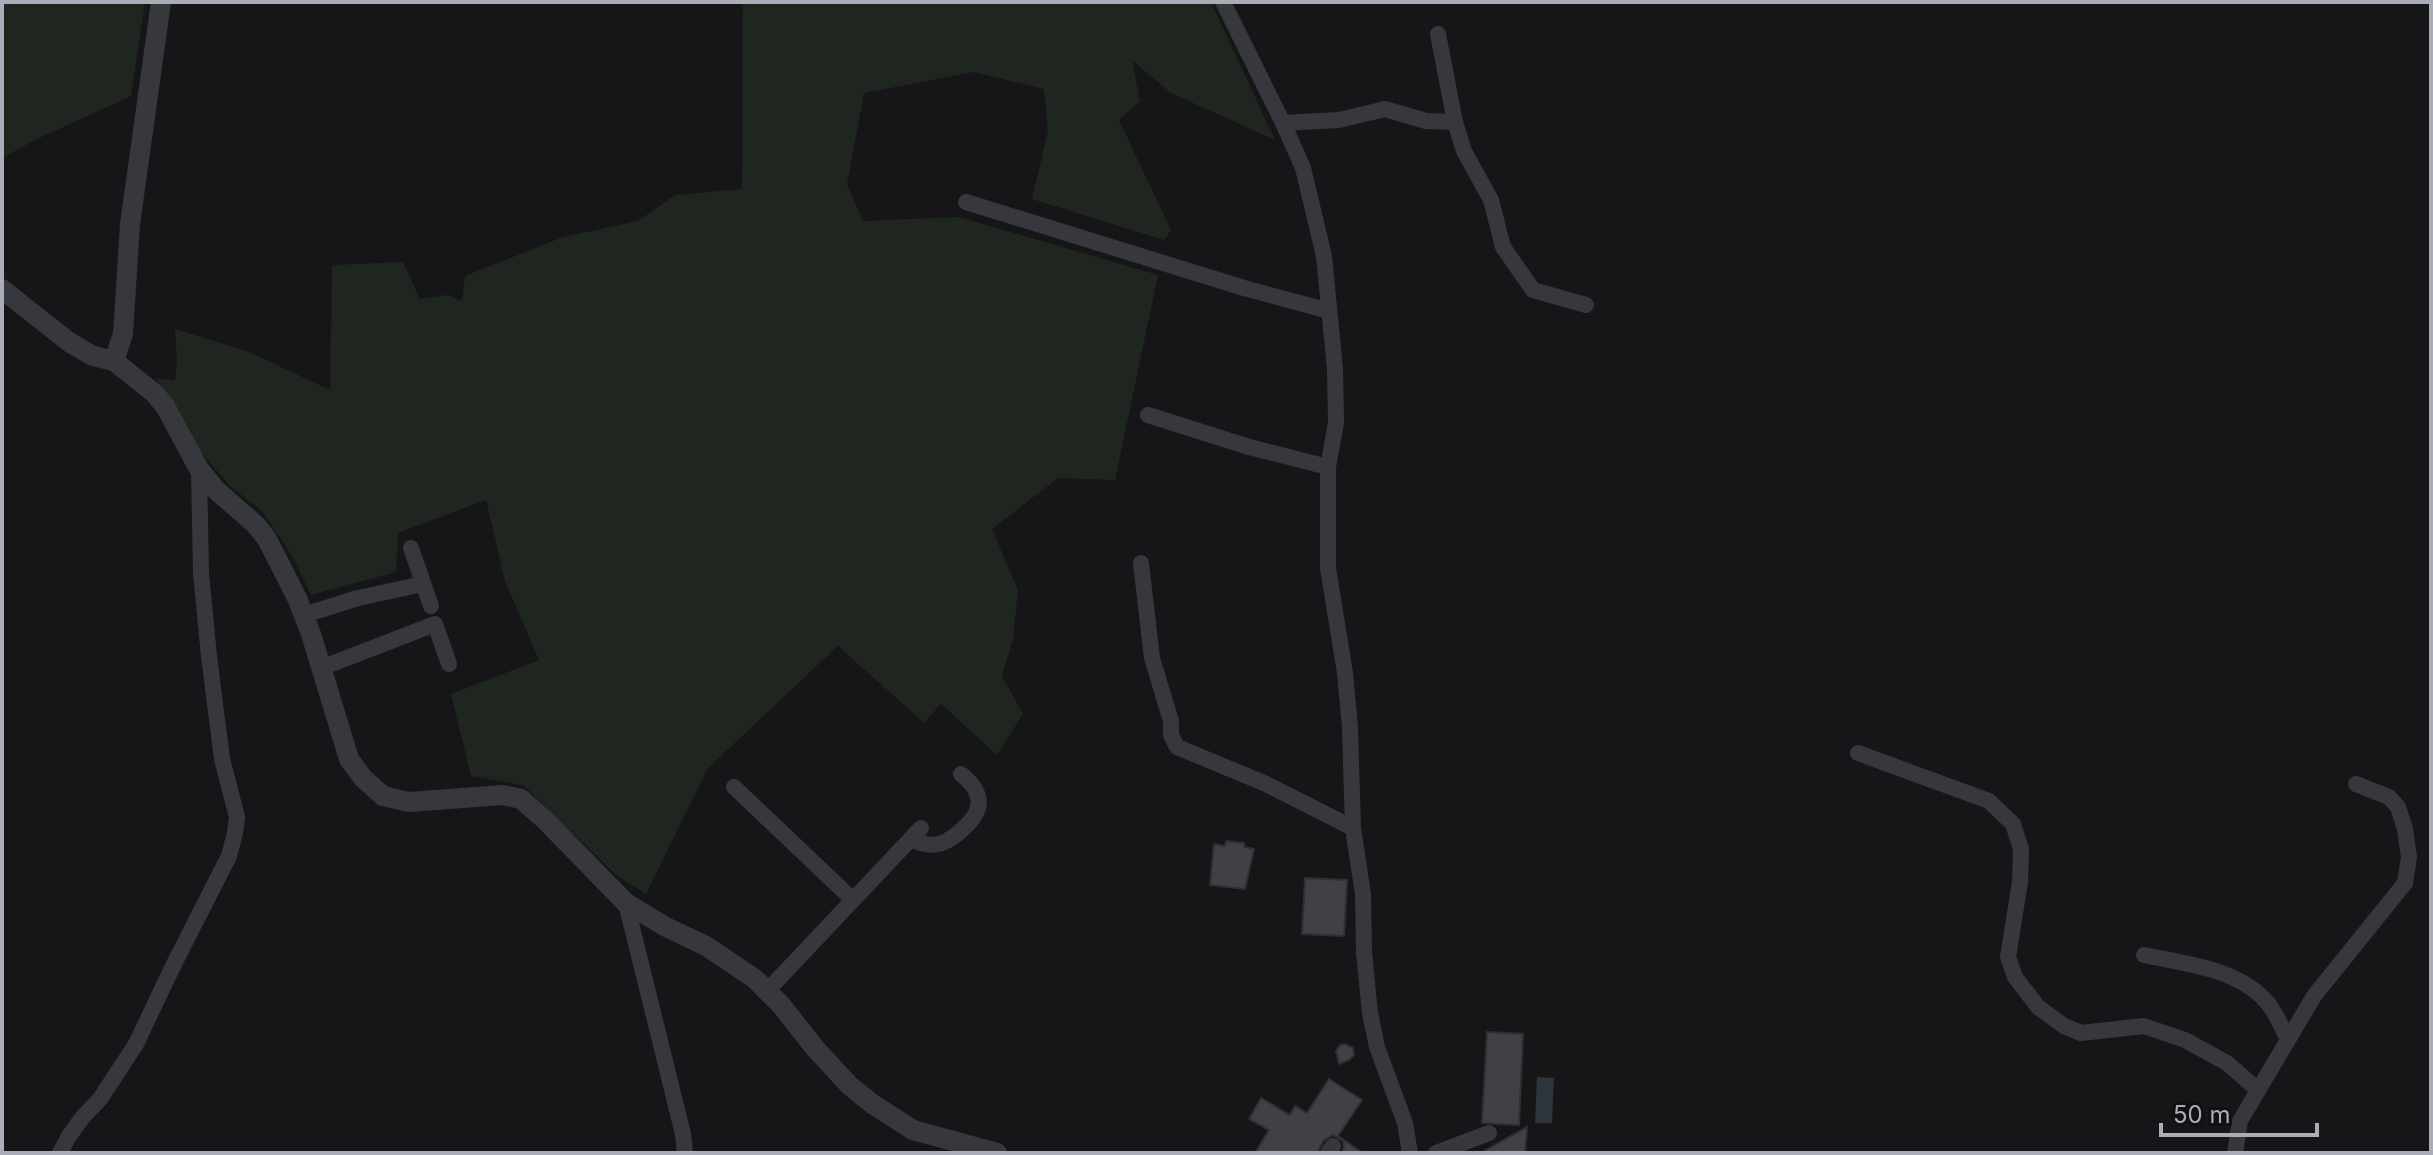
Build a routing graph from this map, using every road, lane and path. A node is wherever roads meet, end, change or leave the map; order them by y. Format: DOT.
graph roads {
  1 [pos="161,2"];
  2 [pos="1223,2"];
  3 [pos="1438,34"];
  4 [pos="1455,122"];
  5 [pos="1283,123"];
  6 [pos="966,202"];
  7 [pos="2,289"];
  8 [pos="1586,305"];
  9 [pos="1329,311"];
  10 [pos="114,361"];
  11 [pos="1148,415"];
  12 [pos="1328,467"];
  13 [pos="199,469"];
  14 [pos="411,548"];
  15 [pos="1141,563"];
  16 [pos="423,584"];
  17 [pos="431,606"];
  18 [pos="304,615"];
  19 [pos="449,664"];
  20 [pos="321,668"];
  21 [pos="1858,753"];
  22 [pos="961,774"];
  23 [pos="2356,784"];
  24 [pos="734,787"];
  25 [pos="1353,828"];
  26 [pos="853,900"];
  27 [pos="626,903"];
  28 [pos="2144,955"];
  29 [pos="768,990"];
  30 [pos="2288,1040"];
  31 [pos="2258,1090"];
  32 [pos="1489,1133"];
  33 [pos="60,1153"];
  34 [pos="685,1153"];
  35 [pos="997,1153"];
  36 [pos="1410,1153"];
  37 [pos="1436,1153"];
  38 [pos="2235,1153"];
  1 -- 10 [label="street"];
  2 -- 5 [label="street"];
  3 -- 4 [label="street"];
  4 -- 5 [label="street"];
  4 -- 8 [label="street"];
  5 -- 9 [label="street"];
  6 -- 9 [label="street"];
  7 -- 10 [label="street"];
  9 -- 12 [label="street"];
  10 -- 13 [label="street"];
  11 -- 12 [label="street"];
  12 -- 25 [label="street"];
  13 -- 18 [label="street"];
  13 -- 33 [label="street"];
  14 -- 16 [label="street"];
  15 -- 25 [label="street"];
  16 -- 17 [label="street"];
  16 -- 18 [label="street"];
  18 -- 20 [label="street"];
  19 -- 20 [label="street"];
  20 -- 27 [label="street"];
  21 -- 31 [label="street"];
  22 -- 26 [label="street"];
  23 -- 30 [label="street"];
  24 -- 26 [label="street"];
  25 -- 36 [label="street"];
  26 -- 29 [label="street"];
  27 -- 29 [label="street"];
  27 -- 34 [label="street"];
  28 -- 30 [label="street"];
  29 -- 35 [label="street"];
  30 -- 31 [label="street"];
  31 -- 38 [label="street"];
  32 -- 37 [label="street"];
}
